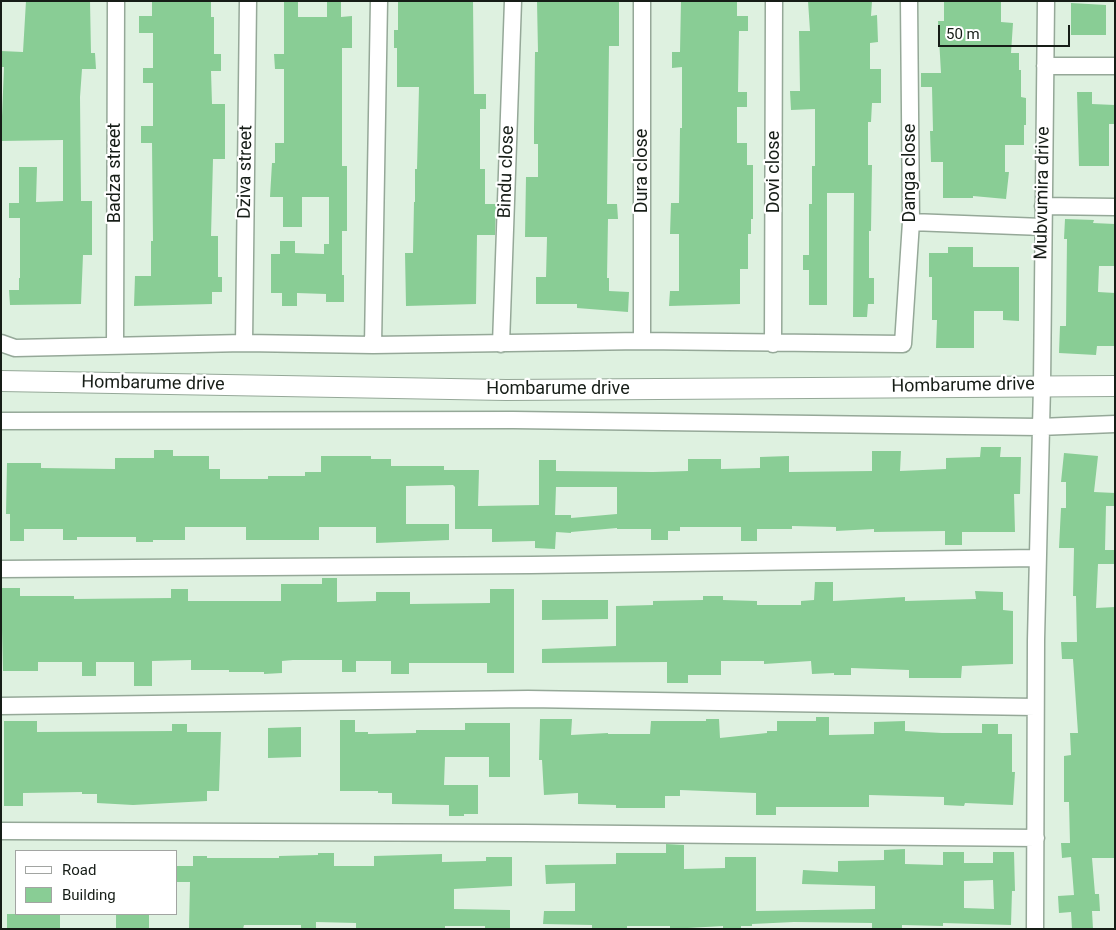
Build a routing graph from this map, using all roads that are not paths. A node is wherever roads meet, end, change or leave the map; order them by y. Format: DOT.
graph roads {
  1 [pos="116,1"];
  2 [pos="248,1"];
  3 [pos="379,1"];
  4 [pos="512,1"];
  5 [pos="642,1"];
  6 [pos="774,1"];
  7 [pos="909,1"];
  8 [pos="1046,1"];
  9 [pos="1045,66"];
  10 [pos="1115,66"];
  11 [pos="1043,206"];
  12 [pos="1115,207"];
  13 [pos="911,222"];
  14 [pos="1043,226"];
  15 [pos="642,341"];
  16 [pos="1,342"];
  17 [pos="244,343"];
  18 [pos="501,344"];
  19 [pos="773,344"];
  20 [pos="373,345"];
  21 [pos="115,346"];
  22 [pos="1,381"];
  23 [pos="1042,385"];
  24 [pos="1115,386"];
  25 [pos="1,421"];
  26 [pos="1115,424"];
  27 [pos="1039,427"];
  28 [pos="1037,558"];
  29 [pos="1,569"];
  30 [pos="1,706"];
  31 [pos="1035,707"];
  32 [pos="1,831"];
  33 [pos="1036,838"];
  34 [pos="1035,929"];
  1 -- 21 [label="street, Badza street"];
  2 -- 17 [label="street, Dziva street"];
  3 -- 20 [label="street"];
  4 -- 18 [label="street, Bindu close"];
  5 -- 15 [label="street, Dura close"];
  6 -- 19 [label="street, Dovi close"];
  7 -- 13 [label="street, Danga close"];
  8 -- 9 [label="street, Mubvumira drive"];
  9 -- 10 [label="street"];
  9 -- 11 [label="street, Mubvumira drive"];
  11 -- 12 [label="street"];
  11 -- 14 [label="street, Mubvumira drive"];
  13 -- 14 [label="street"];
  13 -- 19 [label="street, Danga close"];
  14 -- 23 [label="street, Mubvumira drive"];
  15 -- 18 [label="street"];
  15 -- 19 [label="street"];
  16 -- 21 [label="street"];
  17 -- 20 [label="street"];
  17 -- 21 [label="street"];
  18 -- 20 [label="street"];
  22 -- 23 [label="street, Hombarume drive"];
  23 -- 24 [label="street, Hombarume drive"];
  23 -- 27 [label="street, Mubvumira drive"];
  25 -- 27 [label="street"];
  26 -- 27 [label="street"];
  27 -- 28 [label="street, Mubvumira drive"];
  28 -- 29 [label="street"];
  28 -- 31 [label="street, Mubvumira drive"];
  30 -- 31 [label="street"];
  31 -- 33 [label="street, Mubvumira drive"];
  32 -- 33 [label="street"];
  33 -- 34 [label="street, Mubvumira drive"];
}
